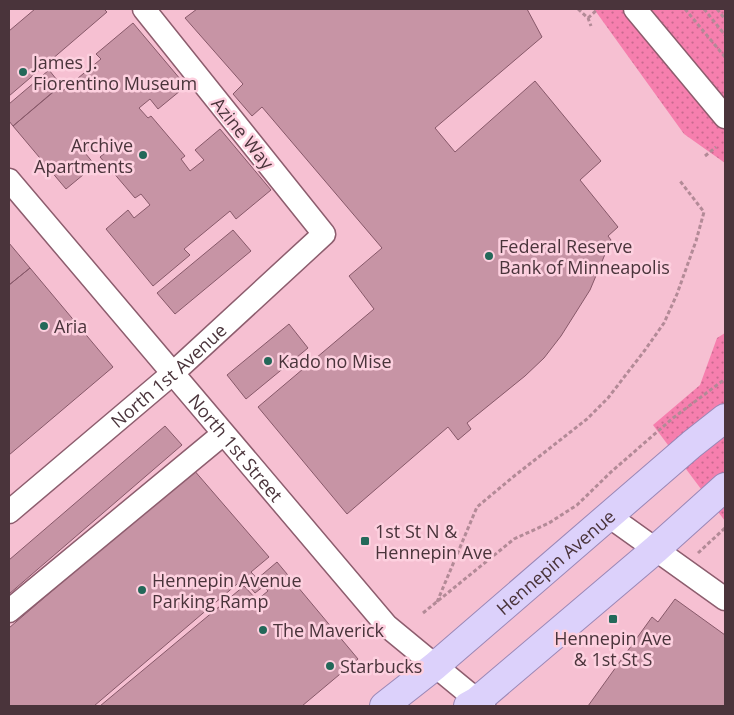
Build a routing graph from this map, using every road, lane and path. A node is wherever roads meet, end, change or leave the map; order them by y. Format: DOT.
graph roads {
  1 [pos="144,9"];
  2 [pos="578,9"];
  3 [pos="598,9"];
  4 [pos="635,9"];
  5 [pos="685,9"];
  6 [pos="704,9"];
  7 [pos="716,9"];
  8 [pos="588,18"];
  9 [pos="725,19"];
  10 [pos="590,26"];
  11 [pos="725,34"];
  12 [pos="725,56"];
  13 [pos="725,117"];
  14 [pos="716,147"];
  15 [pos="705,156"];
  16 [pos="9,180"];
  17 [pos="680,181"];
  18 [pos="324,234"];
  19 [pos="172,374"];
  20 [pos="725,379"];
  21 [pos="725,418"];
  22 [pos="223,434"];
  23 [pos="725,487"];
  24 [pos="10,507"];
  25 [pos="609,516"];
  26 [pos="725,528"];
  27 [pos="715,537"];
  28 [pos="656,549"];
  29 [pos="725,599"];
  30 [pos="437,602"];
  31 [pos="9,611"];
  32 [pos="423,613"];
  33 [pos="435,666"];
  34 [pos="477,704"];
  35 [pos="384,706"];
  1 -- 18 [label="street, Azine Way"];
  2 -- 8 [label="path"];
  3 -- 8 [label="path"];
  4 -- 13 [label="street"];
  5 -- 12 [label="path"];
  6 -- 11 [label="path"];
  7 -- 9 [label="path"];
  8 -- 10 [label="path"];
  14 -- 15 [label="path"];
  16 -- 19 [label="street, North 1st Street"];
  17 -- 30 [label="path"];
  18 -- 19 [label="street, North 1st Avenue"];
  19 -- 22 [label="street, North 1st Street"];
  19 -- 24 [label="street, North 1st Avenue"];
  20 -- 30 [label="path"];
  21 -- 25 [label="main road, Hennepin Avenue"];
  22 -- 31 [label="street"];
  22 -- 33 [label="street, North 1st Street"];
  23 -- 28 [label="main road"];
  25 -- 28 [label="street"];
  25 -- 33 [label="main road, Hennepin Avenue"];
  26 -- 27 [label="path"];
  28 -- 29 [label="street"];
  28 -- 34 [label="main road"];
  30 -- 32 [label="path"];
  33 -- 34 [label="street, North 1st Street"];
  33 -- 35 [label="main road, Hennepin Avenue"];
}
